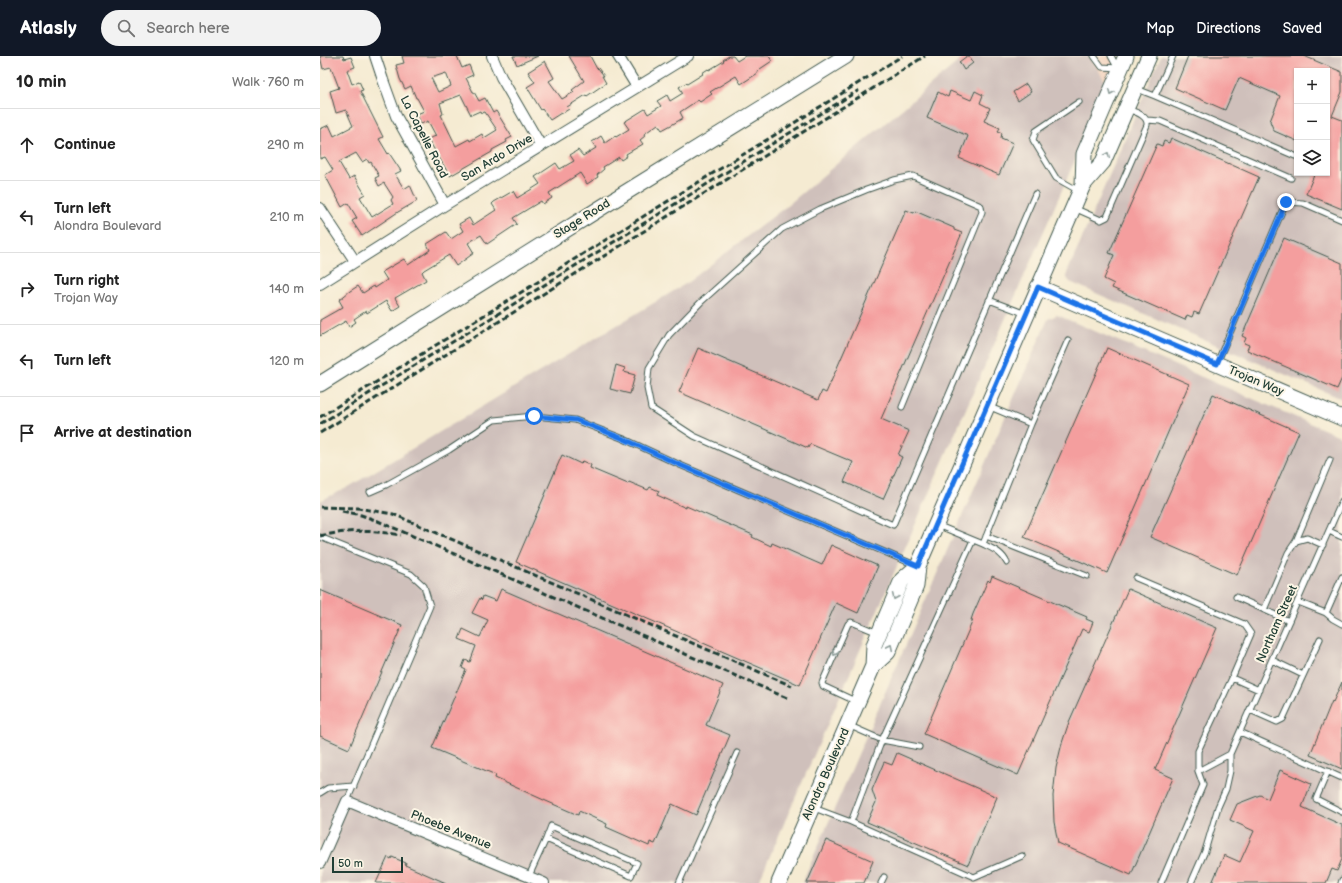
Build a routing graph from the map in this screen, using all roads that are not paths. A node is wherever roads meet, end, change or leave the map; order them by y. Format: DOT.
graph roads {
  1 [pos="375,56"];
  2 [pos="492,56"];
  3 [pos="618,56"];
  4 [pos="688,56"];
  5 [pos="846,56"];
  6 [pos="1094,56"];
  7 [pos="1111,56"];
  8 [pos="1149,56"];
  9 [pos="1173,56"];
  10 [pos="1121,65"];
  11 [pos="637,87"];
  12 [pos="1136,88"];
  13 [pos="1155,96"];
  14 [pos="1079,102"];
  15 [pos="1127,108"];
  16 [pos="1147,120"];
  17 [pos="541,146"];
  18 [pos="1294,156"];
  19 [pos="1290,178"];
  20 [pos="1081,188"];
  21 [pos="1035,194"];
  22 [pos="445,205"];
  23 [pos="1073,207"];
  24 [pos="320,208"];
  25 [pos="1342,220"];
  26 [pos="355,261"];
  27 [pos="320,284"];
  28 [pos="1038,287"];
  29 [pos="989,300"];
  30 [pos="1026,314"];
  31 [pos="1068,340"];
  32 [pos="1217,364"];
  33 [pos="320,384"];
  34 [pos="987,406"];
  35 [pos="902,407"];
  36 [pos="1342,418"];
  37 [pos="1031,424"];
  38 [pos="1330,460"];
  39 [pos="370,492"];
  40 [pos="1342,501"];
  41 [pos="936,525"];
  42 [pos="1329,531"];
  43 [pos="986,536"];
  44 [pos="320,537"];
  45 [pos="1342,537"];
  46 [pos="973,540"];
  47 [pos="1296,541"];
  48 [pos="983,544"];
  49 [pos="1323,545"];
  50 [pos="1007,563"];
  51 [pos="918,566"];
  52 [pos="1087,576"];
  53 [pos="1342,577"];
  54 [pos="1136,578"];
  55 [pos="1236,597"];
  56 [pos="1298,602"];
  57 [pos="1264,610"];
  58 [pos="1326,613"];
  59 [pos="1289,621"];
  60 [pos="1342,624"];
  61 [pos="878,634"];
  62 [pos="1320,639"];
  63 [pos="1272,660"];
  64 [pos="873,666"];
  65 [pos="1303,675"];
  66 [pos="1232,678"];
  67 [pos="1259,690"];
  68 [pos="858,702"];
  69 [pos="1250,710"];
  70 [pos="848,725"];
  71 [pos="1240,732"];
  72 [pos="882,740"];
  73 [pos="919,747"];
  74 [pos="737,753"];
  75 [pos="1230,754"];
  76 [pos="1198,771"];
  77 [pos="1328,772"];
  78 [pos="1342,778"];
  79 [pos="354,786"];
  80 [pos="320,794"];
  81 [pos="347,801"];
  82 [pos="812,807"];
  83 [pos="1342,812"];
  84 [pos="851,822"];
  85 [pos="546,839"];
  86 [pos="1022,856"];
  87 [pos="320,862"];
  88 [pos="529,876"];
  89 [pos="884,877"];
  90 [pos="1342,880"];
  91 [pos="544,883"];
  92 [pos="679,883"];
  93 [pos="779,883"];
  94 [pos="881,883"];
  95 [pos="1161,883"];
  96 [pos="1191,883"];
  97 [pos="1341,883"];
  1 -- 22 [label="street, La Capelle Road"];
  2 -- 17 [label="street"];
  3 -- 11 [label="street"];
  4 -- 11 [label="street, San Ardo Drive"];
  5 -- 33 [label="main road, Stage Road"];
  6 -- 10 [label="lane"];
  7 -- 10 [label="lane"];
  8 -- 12 [label="main road, Alondra Boulevard"];
  9 -- 13 [label="lane"];
  10 -- 20 [label="main road, Alondra Boulevard, one-way"];
  11 -- 17 [label="street, San Ardo Drive"];
  12 -- 13 [label="lane"];
  12 -- 15 [label="main road, Alondra Boulevard"];
  13 -- 18 [label="lane"];
  14 -- 20 [label="lane"];
  15 -- 16 [label="lane"];
  20 -- 15 [label="main road, Alondra Boulevard, one-way"];
  16 -- 19 [label="lane"];
  16 -- 23 [label="lane"];
  17 -- 22 [label="street, San Ardo Drive"];
  20 -- 23 [label="main road, Alondra Boulevard"];
  21 -- 29 [label="lane"];
  22 -- 26 [label="street, San Ardo Drive"];
  23 -- 28 [label="main road, Alondra Boulevard"];
  24 -- 26 [label="street"];
  25 -- 32 [label="lane"];
  26 -- 27 [label="street, San Ardo Drive"];
  28 -- 30 [label="main road, Alondra Boulevard"];
  28 -- 32 [label="main road, Trojan Way"];
  29 -- 30 [label="lane"];
  29 -- 35 [label="lane"];
  30 -- 34 [label="main road, Alondra Boulevard"];
  31 -- 37 [label="lane"];
  32 -- 36 [label="main road, Trojan Way"];
  34 -- 37 [label="lane"];
  34 -- 41 [label="main road, Alondra Boulevard"];
  37 -- 43 [label="lane"];
  38 -- 47 [label="lane"];
  39 -- 51 [label="lane"];
  40 -- 42 [label="lane, Northam Street"];
  41 -- 46 [label="lane"];
  41 -- 51 [label="main road, Alondra Boulevard"];
  42 -- 45 [label="lane"];
  42 -- 49 [label="lane, Northam Street"];
  43 -- 48 [label="lane"];
  43 -- 52 [label="lane"];
  44 -- 79 [label="lane"];
  46 -- 48 [label="lane"];
  46 -- 72 [label="lane"];
  47 -- 49 [label="lane"];
  47 -- 57 [label="lane"];
  48 -- 50 [label="lane"];
  49 -- 56 [label="lane, Northam Street"];
  51 -- 61 [label="main road, Alondra Boulevard, one-way"];
  64 -- 51 [label="main road, Alondra Boulevard, one-way"];
  53 -- 58 [label="lane"];
  54 -- 66 [label="lane"];
  55 -- 57 [label="lane"];
  56 -- 58 [label="lane"];
  56 -- 59 [label="lane, Northam Street"];
  57 -- 59 [label="lane"];
  58 -- 60 [label="lane"];
  59 -- 63 [label="lane, Northam Street"];
  61 -- 64 [label="main road, Alondra Boulevard"];
  61 -- 68 [label="lane, one-way"];
  62 -- 65 [label="lane"];
  63 -- 65 [label="lane"];
  63 -- 67 [label="lane, Northam Street"];
  64 -- 68 [label="main road, Alondra Boulevard"];
  65 -- 69 [label="lane"];
  66 -- 67 [label="lane"];
  66 -- 76 [label="lane"];
  67 -- 69 [label="lane, Northam Street"];
  68 -- 70 [label="main road, Alondra Boulevard"];
  69 -- 71 [label="lane, Northam Street"];
  70 -- 72 [label="lane"];
  70 -- 82 [label="main road, Alondra Boulevard"];
  71 -- 75 [label="lane, Northam Street"];
  71 -- 77 [label="lane"];
  72 -- 73 [label="lane"];
  72 -- 84 [label="lane"];
  74 -- 92 [label="lane"];
  75 -- 76 [label="lane"];
  75 -- 96 [label="lane"];
  76 -- 95 [label="lane"];
  77 -- 78 [label="lane"];
  77 -- 83 [label="lane"];
  79 -- 80 [label="lane"];
  79 -- 81 [label="lane"];
  81 -- 87 [label="street"];
  81 -- 88 [label="street, Phoebe Avenue"];
  82 -- 84 [label="lane"];
  82 -- 93 [label="main road, Alondra Boulevard"];
  84 -- 86 [label="lane"];
  85 -- 85 [label="lane"];
  85 -- 88 [label="lane"];
  88 -- 91 [label="street, Phoebe Avenue"];
  89 -- 94 [label="lane"];
  90 -- 97 [label="lane"];
}
